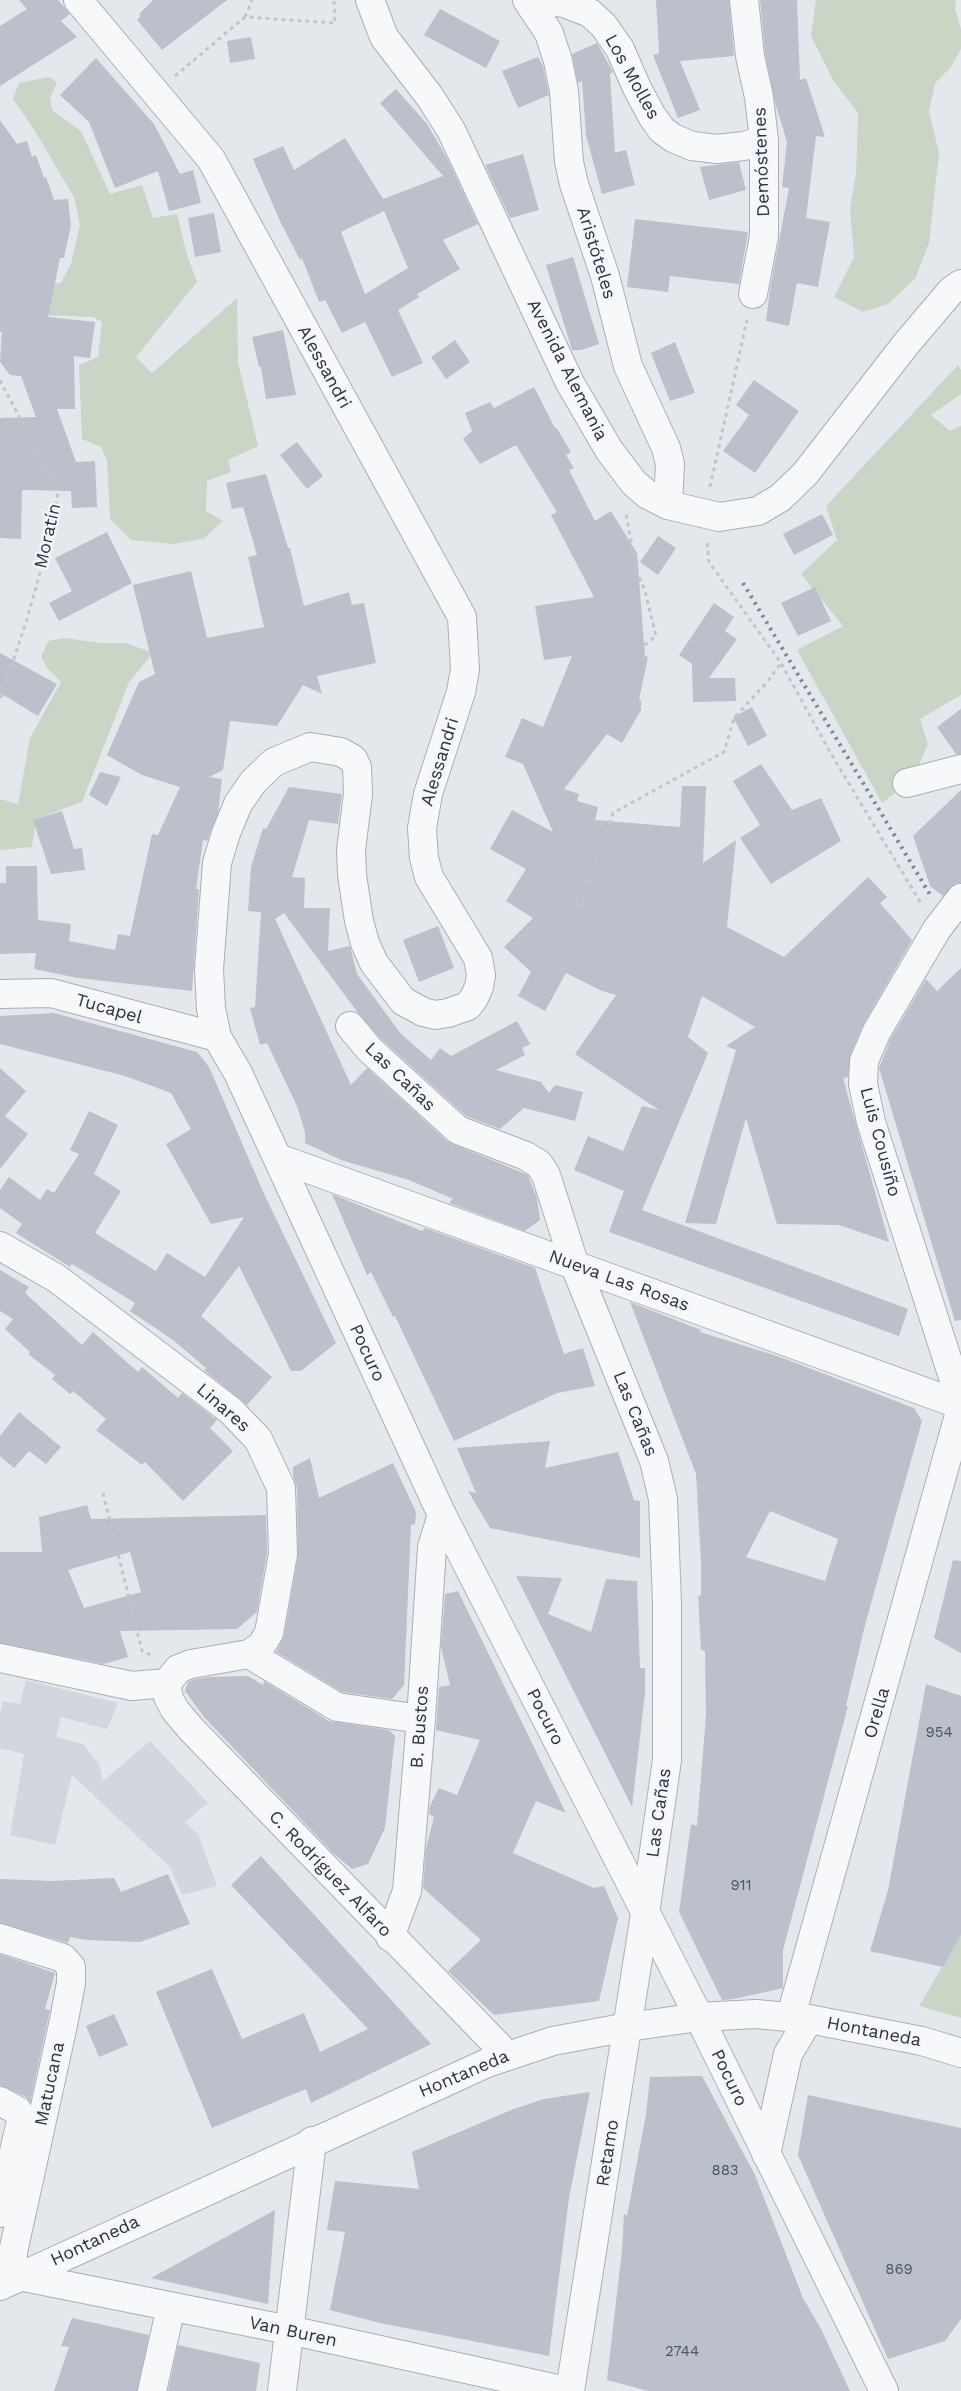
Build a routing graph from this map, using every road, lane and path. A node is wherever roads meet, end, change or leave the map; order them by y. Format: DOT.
graph roads {
  1 [pos="78,0"];
  2 [pos="252,0"];
  3 [pos="334,0"];
  4 [pos="370,0"];
  5 [pos="744,0"];
  6 [pos="529,2"];
  7 [pos="246,17"];
  8 [pos="155,92"];
  9 [pos="764,140"];
  10 [pos="961,284"];
  11 [pos="753,294"];
  12 [pos="0,380"];
  13 [pos="668,505"];
  14 [pos="626,509"];
  15 [pos="704,515"];
  16 [pos="612,643"];
  17 [pos="781,663"];
  18 [pos="0,700"];
  19 [pos="961,769"];
  20 [pos="906,783"];
  21 [pos="961,898"];
  22 [pos="580,908"];
  23 [pos="937,929"];
  24 [pos="0,994"];
  25 [pos="350,1026"];
  26 [pos="217,1037"];
  27 [pos="278,1158"];
  28 [pos="0,1246"];
  29 [pos="575,1266"];
  30 [pos="961,1405"];
  31 [pos="103,1493"];
  32 [pos="442,1515"];
  33 [pos="249,1654"];
  34 [pos="0,1658"];
  35 [pos="173,1676"];
  36 [pos="422,1719"];
  37 [pos="645,1914"];
  38 [pos="390,1937"];
  39 [pos="0,1938"];
  40 [pos="699,2017"];
  41 [pos="800,2018"];
  42 [pos="628,2027"];
  43 [pos="961,2053"];
  44 [pos="507,2055"];
  45 [pos="0,2101"];
  46 [pos="312,2141"];
  47 [pos="766,2154"];
  48 [pos="0,2213"];
  49 [pos="10,2281"];
  50 [pos="171,2307"];
  51 [pos="289,2330"];
  52 [pos="152,2391"];
  53 [pos="282,2391"];
  54 [pos="566,2391"];
  55 [pos="570,2391"];
  56 [pos="884,2391"];
  1 -- 8 [label="street, Alessandri"];
  2 -- 7 [label="path"];
  3 -- 7 [label="path"];
  4 -- 13 [label="street, Avenida Alemania"];
  5 -- 9 [label="street, Demóstenes"];
  6 -- 9 [label="street, Los Molles"];
  6 -- 13 [label="street, Aristóteles"];
  7 -- 8 [label="path"];
  8 -- 26 [label="street, Alessandri"];
  9 -- 11 [label="street, Demóstenes"];
  10 -- 15 [label="street, Avenida Alemania"];
  11 -- 15 [label="path"];
  12 -- 18 [label="path, Moratín"];
  13 -- 15 [label="street, Avenida Alemania"];
  14 -- 16 [label="path"];
  15 -- 17 [label="path"];
  17 -- 22 [label="path"];
  17 -- 23 [label="path"];
  19 -- 20 [label="street"];
  21 -- 23 [label="street, Luis Cousiño"];
  23 -- 30 [label="street, Luis Cousiño"];
  24 -- 26 [label="street, Tucapel"];
  25 -- 29 [label="street, Las Cañas"];
  26 -- 27 [label="street, Pocuro"];
  27 -- 29 [label="street, Nueva Las Rosas"];
  27 -- 32 [label="street, Pocuro"];
  28 -- 33 [label="street, Linares"];
  29 -- 30 [label="street, Nueva Las Rosas"];
  29 -- 37 [label="street, Las Cañas"];
  30 -- 41 [label="street, Orella"];
  31 -- 35 [label="path"];
  32 -- 36 [label="street, B. Bustos"];
  32 -- 37 [label="street, Pocuro"];
  33 -- 35 [label="street"];
  33 -- 36 [label="street"];
  34 -- 35 [label="street"];
  35 -- 38 [label="street, C. Rodríguez Alfaro"];
  36 -- 38 [label="street, B. Bustos"];
  37 -- 40 [label="street, Pocuro"];
  37 -- 42 [label="street, Retamo"];
  38 -- 44 [label="street, C. Rodríguez Alfaro"];
  39 -- 49 [label="street, Matucana"];
  40 -- 41 [label="street, Hontaneda"];
  40 -- 42 [label="street, Hontaneda"];
  40 -- 47 [label="street, Pocuro"];
  41 -- 43 [label="street, Hontaneda"];
  41 -- 47 [label="street, Orella"];
  42 -- 44 [label="street, Hontaneda"];
  42 -- 55 [label="street, Retamo"];
  44 -- 46 [label="street, Hontaneda"];
  45 -- 48 [label="street"];
  46 -- 49 [label="street, Hontaneda"];
  46 -- 51 [label="street"];
  47 -- 56 [label="street, Pocuro"];
  49 -- 50 [label="street, Van Buren"];
  50 -- 51 [label="street, Van Buren"];
  50 -- 52 [label="street"];
  51 -- 53 [label="street"];
  51 -- 54 [label="street, Van Buren"];
}
